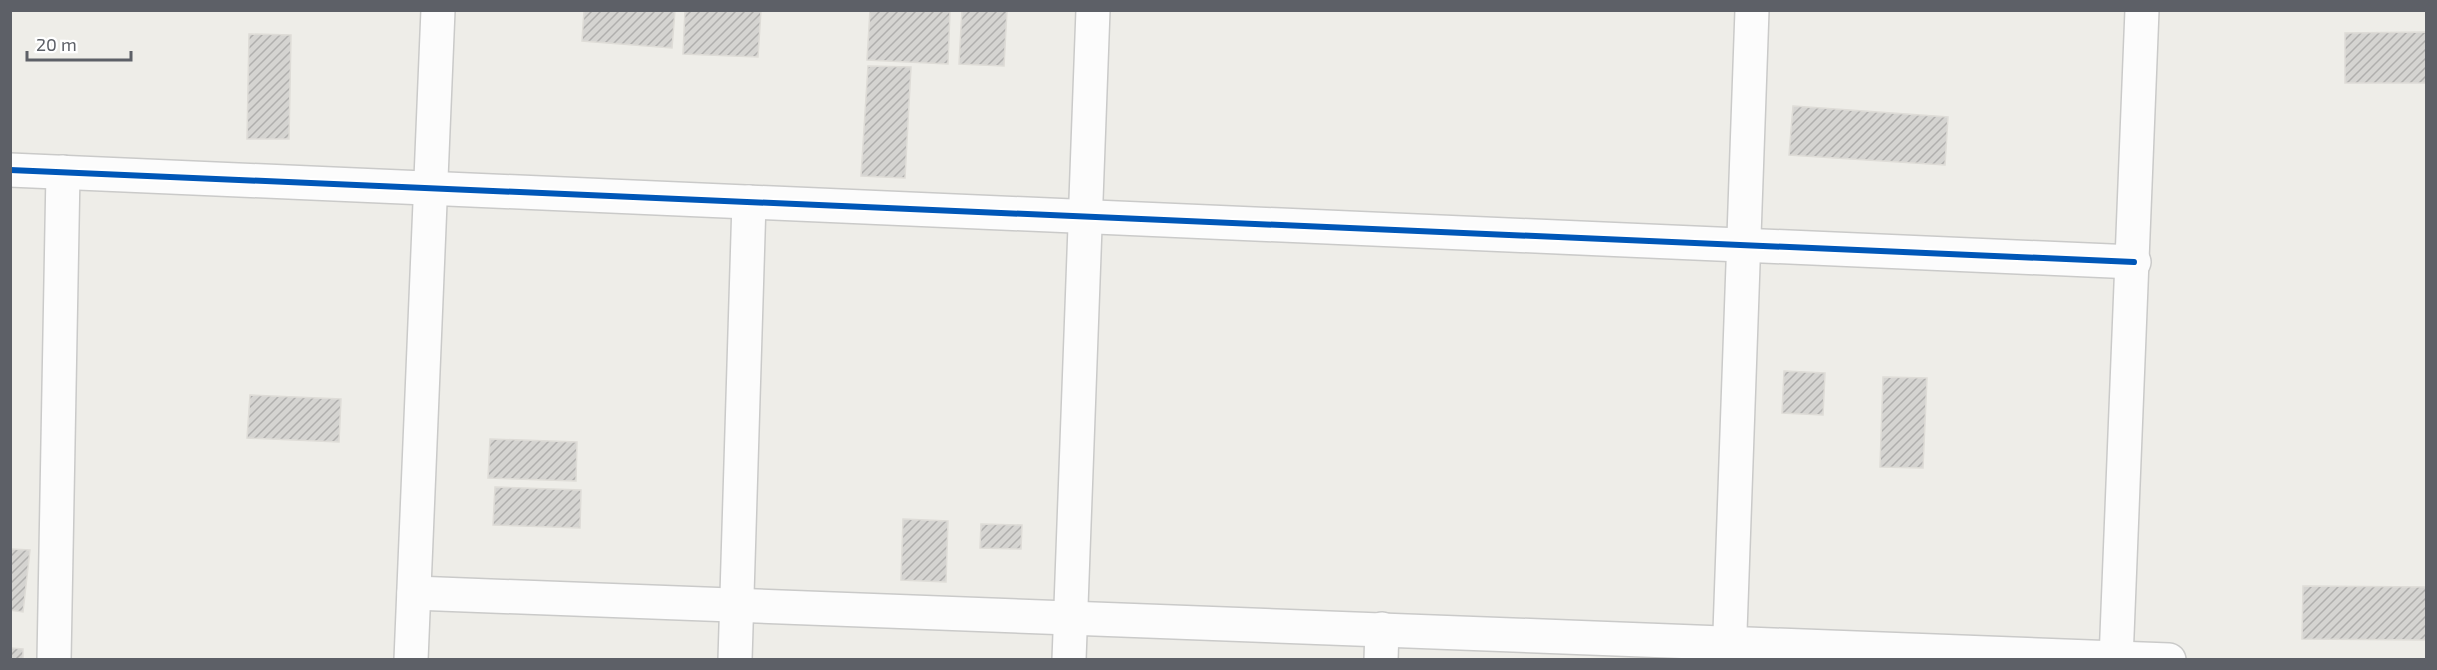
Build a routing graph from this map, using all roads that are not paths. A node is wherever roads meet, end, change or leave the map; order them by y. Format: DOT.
graph roads {
  1 [pos="438,10"];
  2 [pos="1093,10"];
  3 [pos="1752,10"];
  4 [pos="2142,10"];
  5 [pos="10,170"];
  6 [pos="63,172"];
  7 [pos="431,188"];
  8 [pos="749,202"];
  9 [pos="1085,216"];
  10 [pos="1744,245"];
  11 [pos="2134,262"];
  12 [pos="414,592"];
  13 [pos="737,605"];
  14 [pos="1070,618"];
  15 [pos="1382,644"];
  16 [pos="1729,651"];
  17 [pos="2116,658"];
  18 [pos="54,660"];
  19 [pos="411,660"];
  20 [pos="735,660"];
  21 [pos="1069,660"];
  22 [pos="2169,660"];
  1 -- 7 [label="street"];
  2 -- 9 [label="street"];
  3 -- 10 [label="street"];
  4 -- 11 [label="street"];
  5 -- 6 [label="street"];
  6 -- 7 [label="street"];
  6 -- 18 [label="street"];
  7 -- 8 [label="street"];
  7 -- 12 [label="street"];
  8 -- 9 [label="street"];
  8 -- 13 [label="street"];
  9 -- 10 [label="street"];
  9 -- 14 [label="street"];
  10 -- 11 [label="street"];
  10 -- 16 [label="street"];
  11 -- 17 [label="street"];
  12 -- 13 [label="street"];
  12 -- 19 [label="street"];
  13 -- 14 [label="street"];
  13 -- 20 [label="street"];
  14 -- 15 [label="street"];
  14 -- 21 [label="street"];
  15 -- 16 [label="street"];
  16 -- 17 [label="street"];
  17 -- 22 [label="street"];
}
